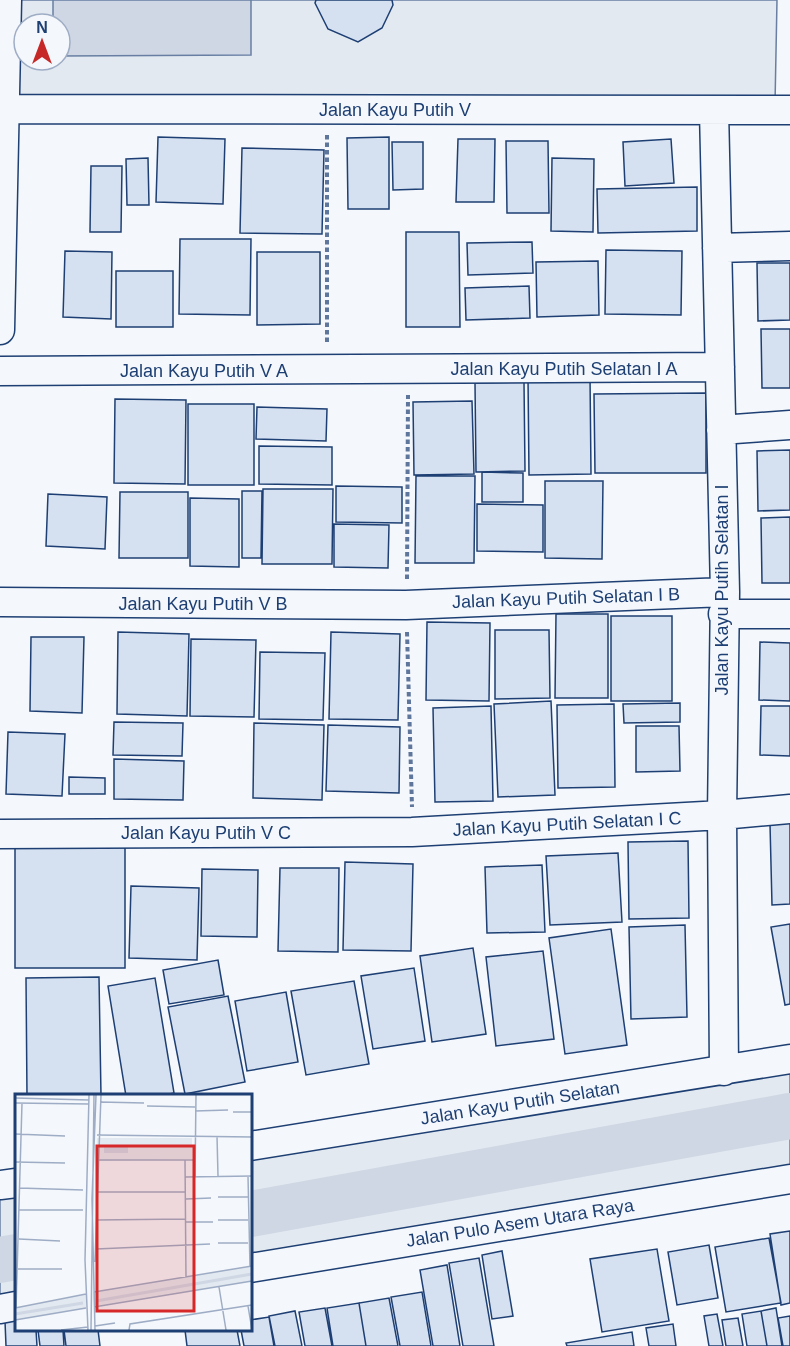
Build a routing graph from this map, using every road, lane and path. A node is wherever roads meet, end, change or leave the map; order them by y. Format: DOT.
graph roads {
  1 [pos="7,0"];
  2 [pos="2,109"];
  3 [pos="327,110"];
  4 [pos="714,110"];
  5 [pos="790,110"];
  6 [pos="790,246"];
  7 [pos="717,248"];
  8 [pos="0,330"];
  9 [pos="720,368"];
  10 [pos="328,370"];
  11 [pos="408,370"];
  12 [pos="0,371"];
  13 [pos="790,426"];
  14 [pos="721,430"];
  15 [pos="0,602"];
  16 [pos="724,603"];
  17 [pos="406,605"];
  18 [pos="790,614"];
  19 [pos="790,809"];
  20 [pos="722,815"];
  21 [pos="412,832"];
  22 [pos="0,834"];
  23 [pos="790,1059"];
  24 [pos="724,1071"];
  25 [pos="252,1146"];
  26 [pos="790,1179"];
  27 [pos="15,1183"];
  28 [pos="0,1185"];
  29 [pos="252,1268"];
  30 [pos="15,1306"];
  31 [pos="0,1309"];
  1 -- 2 [label="street"];
  2 -- 3 [label="street, Jalan Kayu Putih V"];
  2 -- 8 [label="street"];
  3 -- 4 [label="street, Jalan Kayu Putih V"];
  3 -- 10 [label="path"];
  4 -- 5 [label="street, Jalan Kayu Putih V"];
  4 -- 7 [label="street, Jalan Kayu Putih Selatan I"];
  6 -- 7 [label="street"];
  7 -- 9 [label="street, Jalan Kayu Putih Selatan I"];
  9 -- 11 [label="street, Jalan Kayu Putih Selatan I A"];
  9 -- 14 [label="street, Jalan Kayu Putih Selatan I"];
  10 -- 11 [label="street, Jalan Kayu Putih V A"];
  10 -- 12 [label="street, Jalan Kayu Putih V A"];
  11 -- 17 [label="path"];
  13 -- 14 [label="street"];
  14 -- 16 [label="street, Jalan Kayu Putih Selatan I"];
  15 -- 17 [label="street, Jalan Kayu Putih V B"];
  16 -- 17 [label="street, Jalan Kayu Putih Selatan I B"];
  16 -- 18 [label="street, Jalan Kayu Putih Selatan I B"];
  16 -- 20 [label="street, Jalan Kayu Putih Selatan I"];
  17 -- 21 [label="path"];
  19 -- 20 [label="street, Jalan Kayu Putih Selatan I C"];
  20 -- 21 [label="street, Jalan Kayu Putih Selatan I C"];
  20 -- 24 [label="street, Jalan Kayu Putih Selatan I"];
  21 -- 22 [label="street, Jalan Kayu Putih V C"];
  23 -- 24 [label="street, Jalan Kayu Putih Selatan"];
  24 -- 25 [label="street, Jalan Kayu Putih Selatan"];
  26 -- 29 [label="street, Jalan Pulo Asem Utara Raya"];
  27 -- 28 [label="street"];
  30 -- 31 [label="street"];
}
